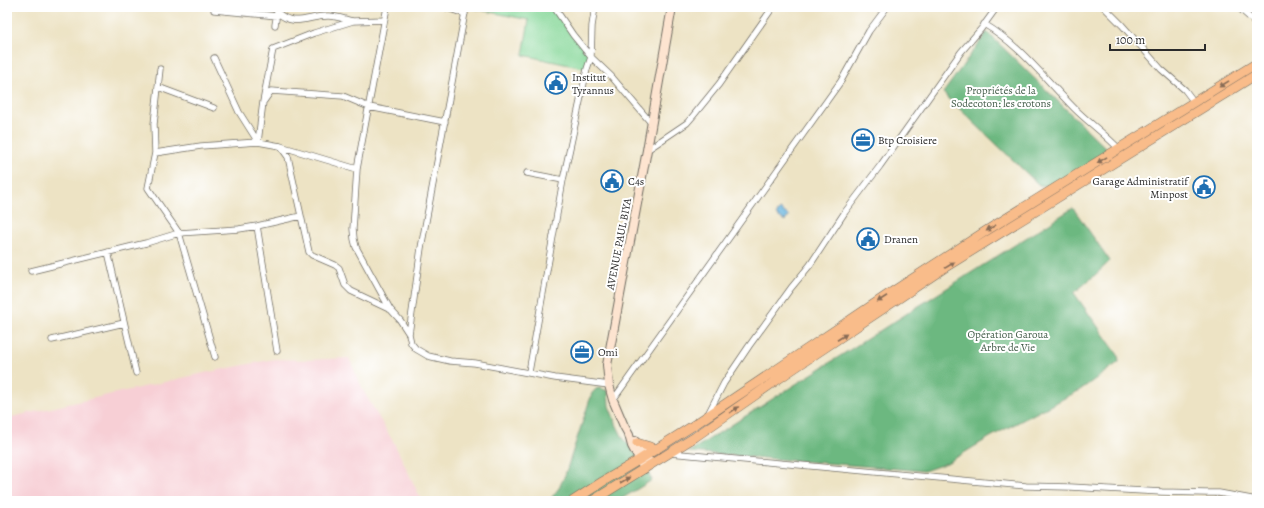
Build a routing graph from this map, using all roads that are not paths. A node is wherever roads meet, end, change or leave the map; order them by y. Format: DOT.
graph roads {
  1 [pos="387,7"];
  2 [pos="444,7"];
  3 [pos="466,7"];
  4 [pos="554,7"];
  5 [pos="595,7"];
  6 [pos="672,7"];
  7 [pos="773,7"];
  8 [pos="887,7"];
  9 [pos="997,7"];
  10 [pos="1104,7"];
  11 [pos="1238,7"];
  12 [pos="214,10"];
  13 [pos="277,12"];
  14 [pos="465,14"];
  15 [pos="384,20"];
  16 [pos="353,21"];
  17 [pos="984,24"];
  18 [pos="1257,24"];
  19 [pos="275,25"];
  20 [pos="591,57"];
  21 [pos="214,58"];
  22 [pos="1257,63"];
  23 [pos="160,69"];
  24 [pos="1257,74"];
  25 [pos="158,87"];
  26 [pos="263,102"];
  27 [pos="1194,102"];
  28 [pos="369,107"];
  29 [pos="214,108"];
  30 [pos="445,122"];
  31 [pos="652,124"];
  32 [pos="258,142"];
  33 [pos="280,146"];
  34 [pos="1119,149"];
  35 [pos="647,150"];
  36 [pos="155,153"];
  37 [pos="357,169"];
  38 [pos="527,173"];
  39 [pos="563,180"];
  40 [pos="301,216"];
  41 [pos="257,226"];
  42 [pos="179,233"];
  43 [pos="108,252"];
  44 [pos="31,271"];
  45 [pos="390,309"];
  46 [pos="124,323"];
  47 [pos="409,334"];
  48 [pos="52,340"];
  49 [pos="277,351"];
  50 [pos="215,357"];
  51 [pos="136,372"];
  52 [pos="529,372"];
  53 [pos="609,385"];
  54 [pos="613,400"];
  55 [pos="707,416"];
  56 [pos="629,435"];
  57 [pos="637,443"];
  58 [pos="657,449"];
  59 [pos="669,453"];
  60 [pos="642,458"];
  61 [pos="647,467"];
  62 [pos="1257,500"];
  63 [pos="573,501"];
  64 [pos="592,501"];
  1 -- 15 [label="street"];
  2 -- 14 [label="street"];
  3 -- 14 [label="street"];
  4 -- 20 [label="street"];
  5 -- 20 [label="street"];
  6 -- 31 [label="main road, AVENUE PAUL BIYA"];
  7 -- 35 [label="street"];
  8 -- 54 [label="street"];
  9 -- 17 [label="street"];
  10 -- 27 [label="street"];
  11 -- 18 [label="street"];
  12 -- 13 [label="street"];
  13 -- 16 [label="street"];
  13 -- 19 [label="street"];
  14 -- 30 [label="street"];
  15 -- 16 [label="street"];
  15 -- 28 [label="street"];
  16 -- 26 [label="street"];
  17 -- 34 [label="street"];
  17 -- 55 [label="street"];
  20 -- 31 [label="street"];
  20 -- 39 [label="street"];
  21 -- 32 [label="street"];
  22 -- 27 [label="main road, one-way"];
  23 -- 25 [label="street"];
  59 -- 24 [label="main road, one-way"];
  25 -- 29 [label="street"];
  25 -- 36 [label="street"];
  26 -- 28 [label="street"];
  26 -- 32 [label="street"];
  27 -- 34 [label="main road"];
  28 -- 30 [label="street"];
  28 -- 37 [label="street"];
  30 -- 47 [label="street"];
  31 -- 35 [label="main road, AVENUE PAUL BIYA"];
  32 -- 33 [label="street"];
  32 -- 36 [label="street"];
  33 -- 37 [label="street"];
  33 -- 40 [label="street"];
  34 -- 55 [label="main road, one-way"];
  35 -- 53 [label="main road, AVENUE PAUL BIYA"];
  36 -- 42 [label="street"];
  37 -- 45 [label="street"];
  38 -- 39 [label="street"];
  39 -- 52 [label="street"];
  40 -- 41 [label="street"];
  40 -- 45 [label="street"];
  41 -- 42 [label="street"];
  41 -- 49 [label="street"];
  42 -- 43 [label="street"];
  42 -- 50 [label="street"];
  43 -- 44 [label="street"];
  43 -- 46 [label="street"];
  45 -- 47 [label="street"];
  46 -- 48 [label="street"];
  46 -- 51 [label="street"];
  47 -- 52 [label="street"];
  52 -- 53 [label="street"];
  53 -- 54 [label="main road, AVENUE PAUL BIYA"];
  54 -- 56 [label="main road, AVENUE PAUL BIYA"];
  55 -- 58 [label="main road"];
  56 -- 57 [label="main road, AVENUE PAUL BIYA"];
  56 -- 60 [label="main road, AVENUE PAUL BIYA"];
  57 -- 58 [label="main road"];
  57 -- 60 [label="main road, AVENUE PAUL BIYA"];
  58 -- 60 [label="main road"];
  59 -- 61 [label="main road"];
  59 -- 62 [label="street"];
  60 -- 61 [label="main road"];
  60 -- 63 [label="main road"];
  64 -- 61 [label="main road, one-way"];
}
